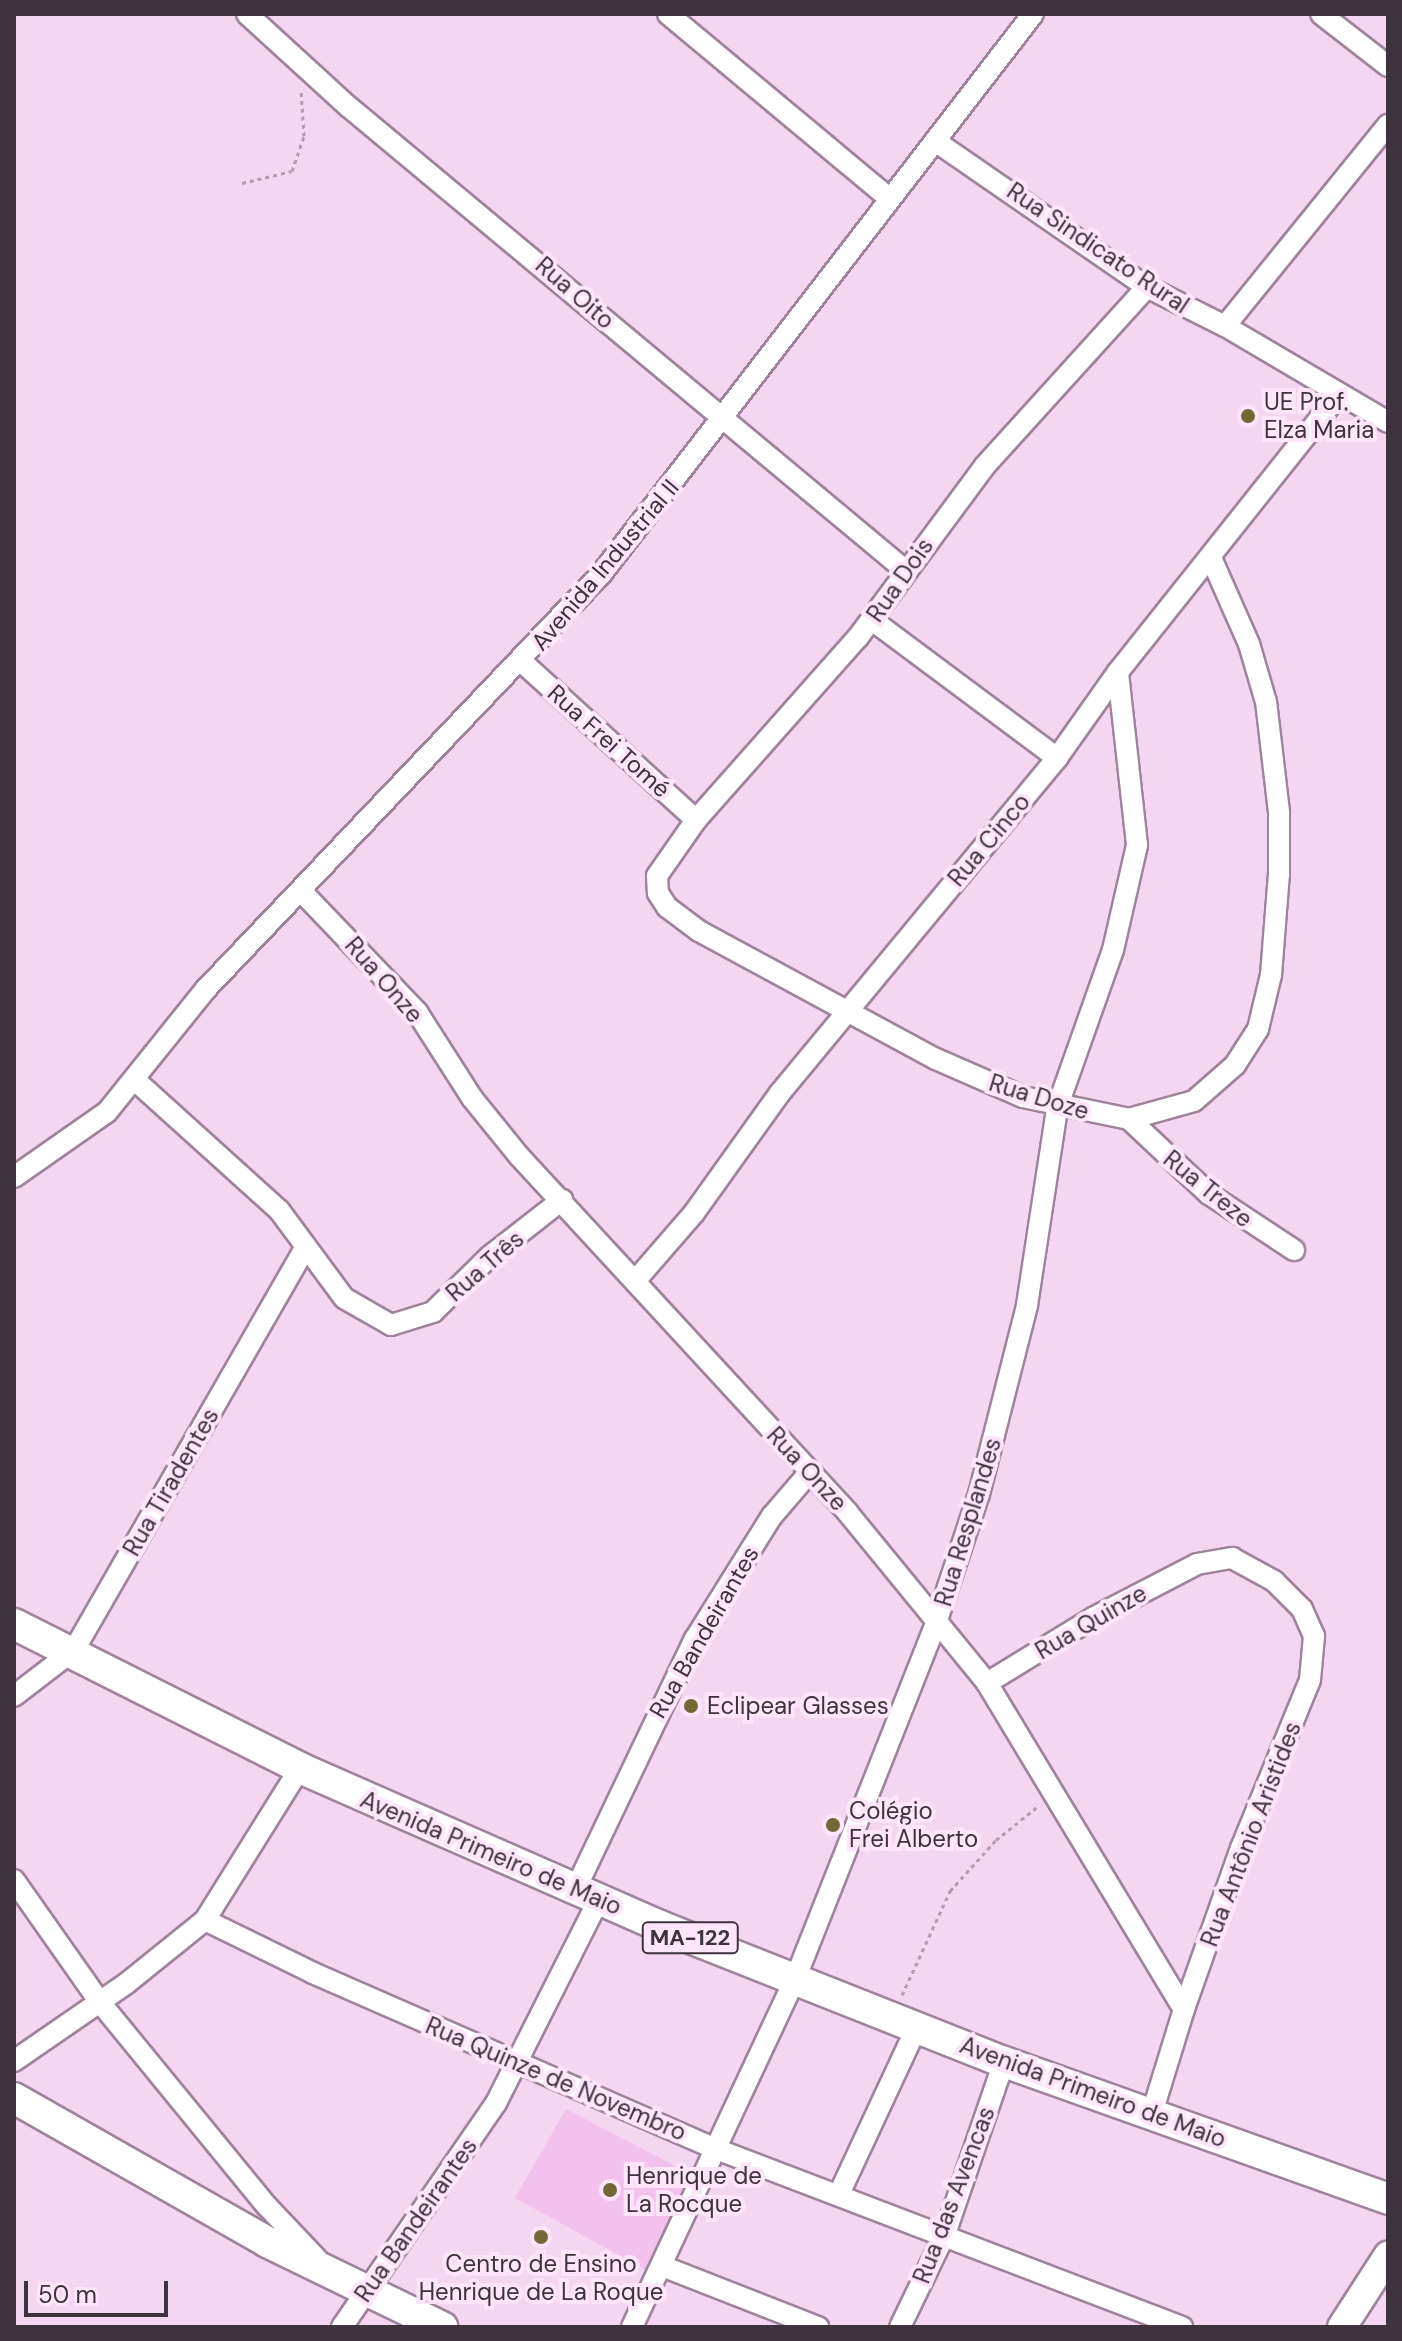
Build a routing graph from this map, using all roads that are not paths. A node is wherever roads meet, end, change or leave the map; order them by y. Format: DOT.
graph roads {
  1 [pos="247,14"];
  2 [pos="668,14"];
  3 [pos="1033,14"];
  4 [pos="1321,14"];
  5 [pos="1388,66"];
  6 [pos="1388,125"];
  7 [pos="935,141"];
  8 [pos="890,199"];
  9 [pos="1147,287"];
  10 [pos="1225,326"];
  11 [pos="1338,395"];
  12 [pos="725,418"];
  13 [pos="1388,422"];
  14 [pos="1211,558"];
  15 [pos="905,570"];
  16 [pos="872,620"];
  17 [pos="522,662"];
  18 [pos="1118,672"];
  19 [pos="1057,758"];
  20 [pos="696,820"];
  21 [pos="657,876"];
  22 [pos="301,891"];
  23 [pos="848,1011"];
  24 [pos="136,1081"];
  25 [pos="1057,1108"];
  26 [pos="1129,1119"];
  27 [pos="14,1177"];
  28 [pos="562,1200"];
  29 [pos="305,1248"];
  30 [pos="1294,1250"];
  31 [pos="636,1280"];
  32 [pos="809,1473"];
  33 [pos="937,1620"];
  34 [pos="14,1624"];
  35 [pos="74,1650"];
  36 [pos="1315,1658"];
  37 [pos="987,1683"];
  38 [pos="14,1696"];
  39 [pos="300,1768"];
  40 [pos="14,1880"];
  41 [pos="587,1894"];
  42 [pos="205,1920"];
  43 [pos="796,1977"];
  44 [pos="99,2001"];
  45 [pos="1184,2009"];
  46 [pos="904,2022"];
  47 [pos="14,2061"];
  48 [pos="1004,2062"];
  49 [pos="518,2065"];
  50 [pos="14,2098"];
  51 [pos="1152,2113"];
  52 [pos="716,2149"];
  53 [pos="839,2194"];
  54 [pos="1388,2199"];
  55 [pos="945,2234"];
  56 [pos="1388,2256"];
  57 [pos="662,2266"];
  58 [pos="332,2274"];
  59 [pos="371,2288"];
  60 [pos="342,2327"];
  61 [pos="442,2327"];
  62 [pos="632,2327"];
  63 [pos="818,2327"];
  64 [pos="900,2327"];
  65 [pos="1182,2327"];
  66 [pos="1342,2327"];
  1 -- 12 [label="street, Rua Oito"];
  2 -- 8 [label="street"];
  3 -- 7 [label="street, Avenida Industrial II"];
  4 -- 5 [label="street"];
  6 -- 10 [label="street"];
  7 -- 8 [label="street, Avenida Industrial II"];
  7 -- 9 [label="street, Rua Sindicato Rural"];
  8 -- 12 [label="street, Avenida Industrial II"];
  9 -- 10 [label="street, Rua Sindicato Rural"];
  9 -- 15 [label="street, Rua Dois"];
  10 -- 11 [label="street, Rua Sindicato Rural"];
  11 -- 13 [label="street, Rua Sindicato Rural"];
  11 -- 14 [label="street, Rua Cinco"];
  12 -- 15 [label="street, Rua Oito"];
  12 -- 17 [label="street, Avenida Industrial II"];
  14 -- 18 [label="street, Rua Cinco"];
  14 -- 26 [label="street, Rua Doze"];
  15 -- 16 [label="street, Rua Dois"];
  16 -- 19 [label="street"];
  16 -- 20 [label="street, Rua Dois"];
  17 -- 20 [label="street, Rua Frei Tomé"];
  17 -- 22 [label="street, Avenida Industrial II"];
  18 -- 19 [label="street, Rua Cinco"];
  18 -- 25 [label="street, Rua Resplandes"];
  19 -- 23 [label="street, Rua Cinco"];
  20 -- 21 [label="street, Rua Dois"];
  21 -- 23 [label="street, Rua Doze"];
  22 -- 24 [label="street, Avenida Industrial II"];
  22 -- 28 [label="street, Rua Onze"];
  23 -- 25 [label="street, Rua Doze"];
  23 -- 31 [label="street, Rua Cinco"];
  24 -- 27 [label="street, Avenida Industrial II"];
  24 -- 29 [label="street"];
  25 -- 26 [label="street, Rua Doze"];
  25 -- 33 [label="street, Rua Resplandes"];
  26 -- 30 [label="street, Rua Treze"];
  28 -- 29 [label="street, Rua Três"];
  28 -- 31 [label="street, Rua Onze"];
  29 -- 35 [label="street, Rua Tiradentes"];
  31 -- 32 [label="street, Rua Onze"];
  32 -- 33 [label="street, Rua Onze"];
  32 -- 41 [label="street, Rua Bandeirantes"];
  33 -- 37 [label="street, Rua Onze"];
  33 -- 43 [label="street, Rua Resplandes"];
  34 -- 35 [label="main road, Avenida Primeiro de Maio / MA-122"];
  35 -- 38 [label="street, Rua Tiradentes"];
  35 -- 39 [label="main road, Avenida Primeiro de Maio / MA-122"];
  36 -- 37 [label="street, Rua Quinze"];
  36 -- 45 [label="street, Rua Antônio Aristides"];
  37 -- 45 [label="street, Rua Onze"];
  39 -- 41 [label="main road, Avenida Primeiro de Maio / MA-122"];
  39 -- 42 [label="street"];
  40 -- 44 [label="street"];
  41 -- 43 [label="main road, Avenida Primeiro de Maio / MA-122"];
  41 -- 49 [label="street, Rua Bandeirantes"];
  42 -- 44 [label="street"];
  42 -- 49 [label="street, Rua Quinze de Novembro"];
  43 -- 46 [label="main road, Avenida Primeiro de Maio / MA-122"];
  43 -- 52 [label="street, Rua Resplandes"];
  44 -- 47 [label="street"];
  44 -- 58 [label="street"];
  45 -- 51 [label="street"];
  46 -- 48 [label="main road, Avenida Primeiro de Maio / MA-122"];
  46 -- 53 [label="street"];
  48 -- 51 [label="main road, Avenida Primeiro de Maio / MA-122"];
  48 -- 55 [label="street, Rua das Avencas"];
  49 -- 52 [label="street, Rua Quinze de Novembro"];
  49 -- 59 [label="street, Rua Bandeirantes"];
  50 -- 58 [label="main road"];
  51 -- 54 [label="main road, Avenida Primeiro de Maio / MA-122"];
  52 -- 53 [label="street, Rua Quinze de Novembro"];
  52 -- 57 [label="street, Rua Resplandes"];
  53 -- 55 [label="street, Rua Quinze de Novembro"];
  55 -- 64 [label="street, Rua das Avencas"];
  55 -- 65 [label="street, Rua Quinze de Novembro"];
  56 -- 66 [label="street"];
  57 -- 62 [label="street, Rua Resplandes"];
  57 -- 63 [label="street"];
  58 -- 59 [label="main road"];
  59 -- 60 [label="street, Rua Bandeirantes"];
  59 -- 61 [label="main road"];
}
